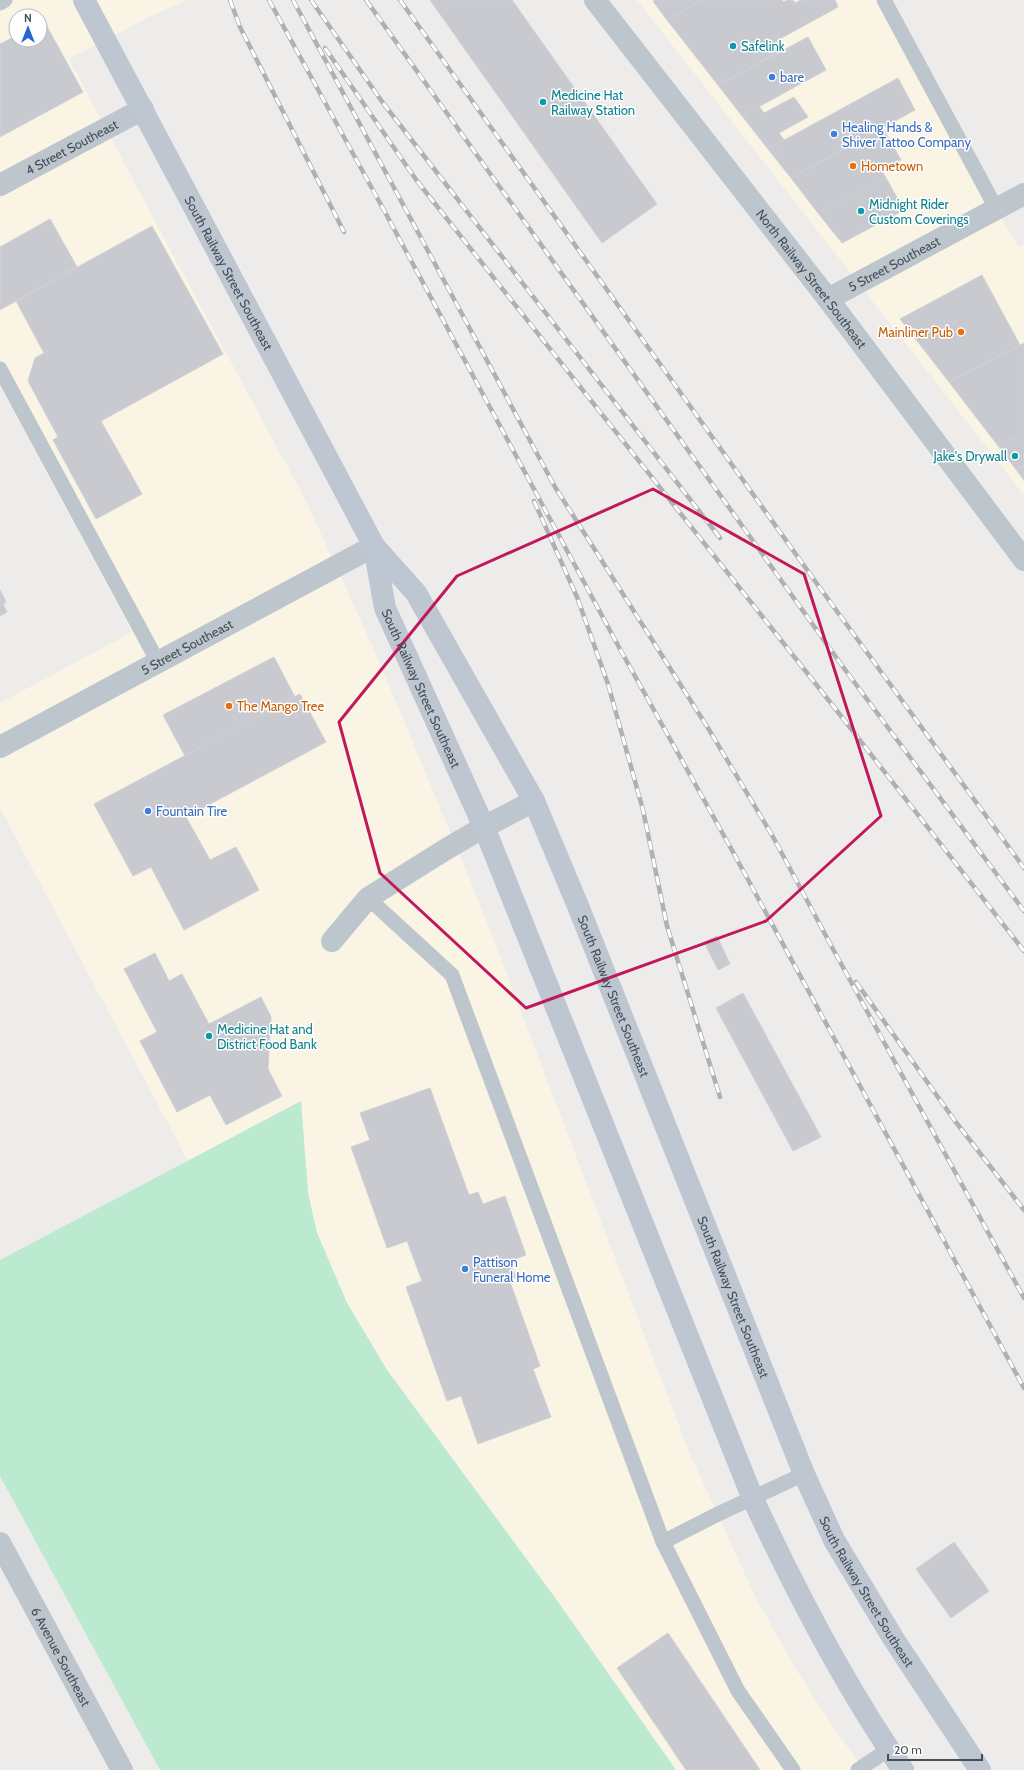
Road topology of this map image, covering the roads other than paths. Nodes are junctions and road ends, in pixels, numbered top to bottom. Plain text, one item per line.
1 (5, 0) edge
2 (84, 0) edge
3 (595, 0) edge
4 (884, 0) edge
5 (0, 3) edge
6 (143, 109) junction
7 (0, 185) edge
8 (1024, 194) edge
9 (996, 208) junction
10 (828, 299) junction
11 (0, 369) edge
12 (374, 546) junction
13 (1024, 560) edge
14 (158, 662) junction
15 (0, 747) edge
16 (534, 801) junction
17 (484, 827) junction
18 (368, 898) junction
19 (332, 941) dead end
20 (804, 1474) junction
21 (753, 1499) junction
22 (663, 1542) junction
23 (0, 1543) edge
24 (889, 1749) junction
25 (122, 1770) edge
26 (793, 1770) edge
27 (858, 1770) edge
28 (904, 1770) edge
29 (980, 1770) edge

1 - 5 lane
2 - 6 main road, South Railway Street Southeast
3 - 10 street, North Railway Street Southeast
4 - 9 lane
6 - 7 street, 4 Street Southeast
6 - 12 main road, South Railway Street Southeast
8 - 9 street, 5 Street Southeast
9 - 10 street, 5 Street Southeast
10 - 13 street, North Railway Street Southeast
11 - 14 lane
12 - 14 street, 5 Street Southeast
12 - 16 main road, South Railway Street Southeast
12 - 17 main road, South Railway Street Southeast
14 - 15 street, 5 Street Southeast
16 - 17 street
16 - 20 main road, South Railway Street Southeast
17 - 18 street
17 - 21 main road, South Railway Street Southeast
18 - 19 street
18 - 22 lane
20 - 21 lane
20 - 29 main road, South Railway Street Southeast
21 - 22 lane
21 - 24 main road, South Railway Street Southeast
22 - 26 lane
23 - 25 street, 6 Avenue Southeast
24 - 27 lane
24 - 28 main road, South Railway Street Southeast

